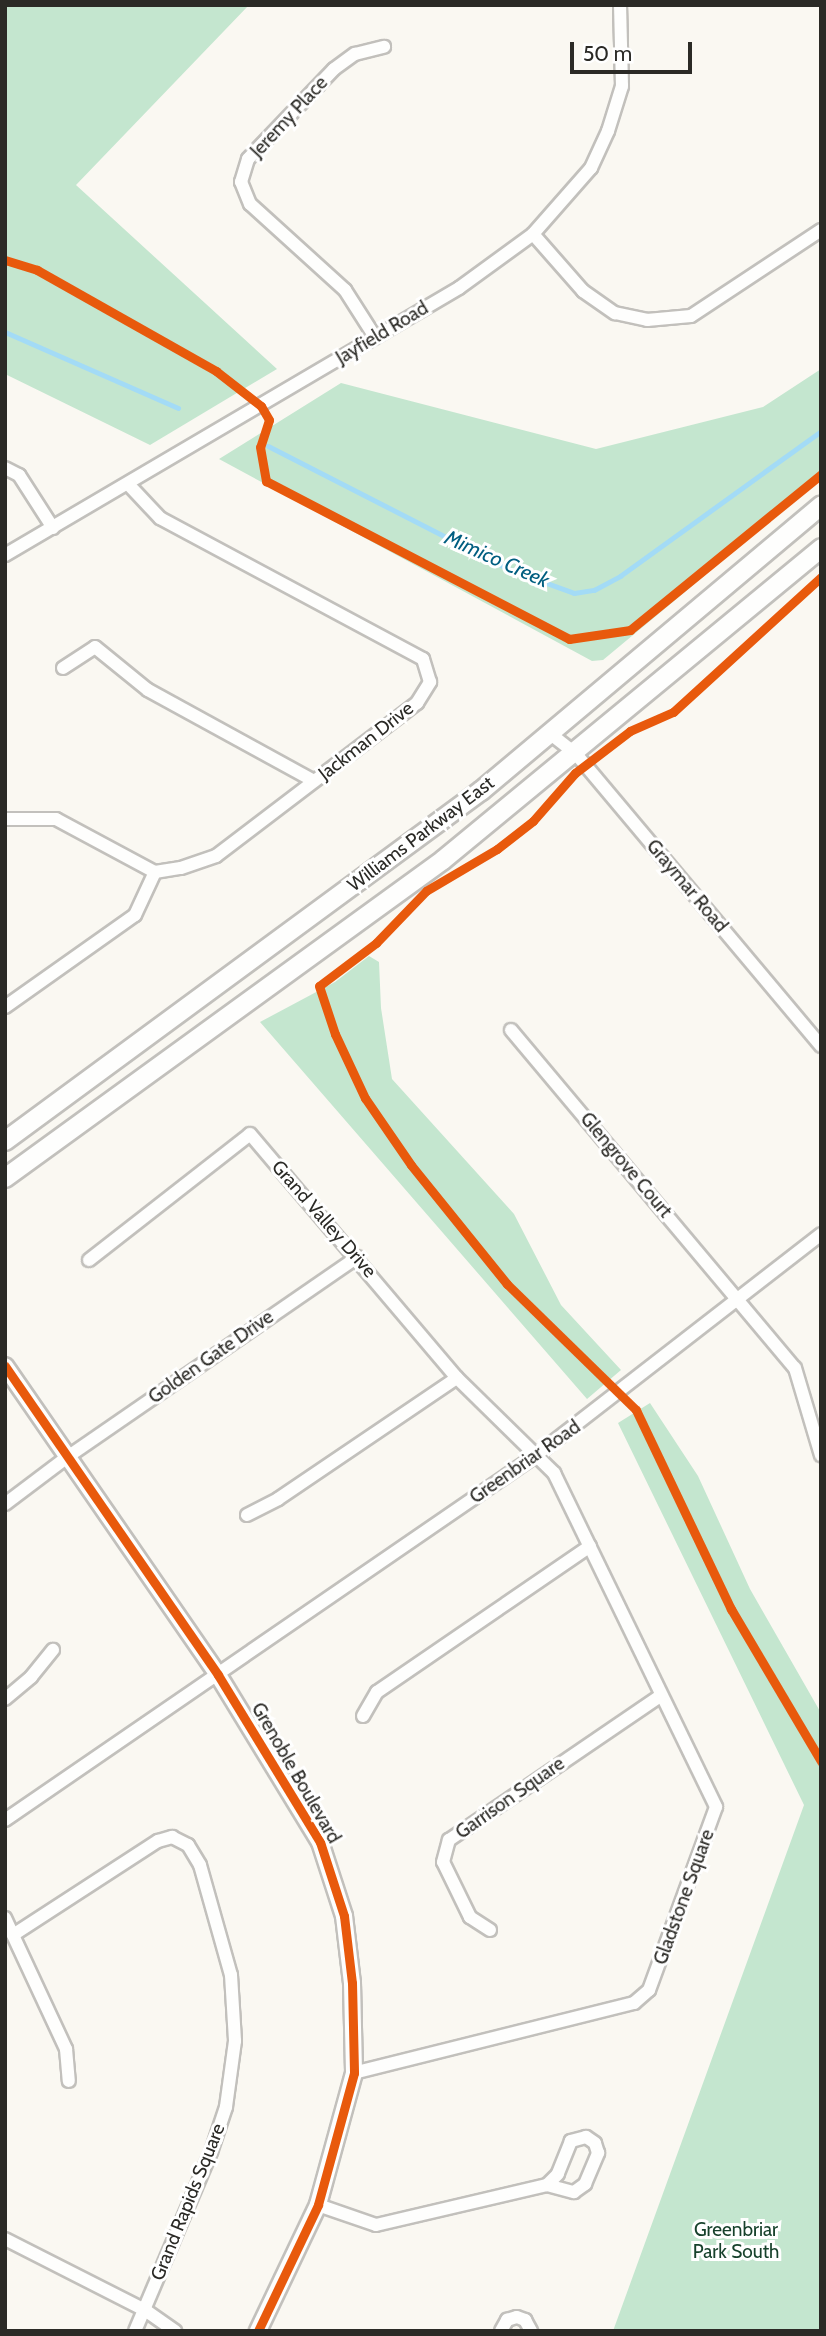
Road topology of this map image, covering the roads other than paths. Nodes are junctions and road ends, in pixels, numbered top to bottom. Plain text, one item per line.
1 (620, 5) edge
2 (384, 47) dead end
3 (821, 230) edge
4 (533, 234) junction
5 (375, 337) junction
6 (5, 468) edge
7 (129, 485) junction
8 (821, 506) edge
9 (53, 528) junction
10 (821, 548) edge
11 (5, 555) edge
12 (63, 668) dead end
13 (548, 732) junction
14 (576, 754) junction
15 (314, 781) junction
16 (5, 819) edge
17 (155, 872) junction
18 (5, 1007) edge
19 (511, 1030) dead end
20 (821, 1046) edge
21 (5, 1141) edge
22 (5, 1178) edge
23 (821, 1234) edge
24 (357, 1257) junction
25 (89, 1260) dead end
26 (740, 1299) junction
27 (5, 1366) edge
28 (457, 1378) junction
29 (821, 1455) edge
30 (535, 1456) junction
31 (66, 1458) junction
32 (5, 1504) edge
33 (247, 1515) dead end
34 (590, 1546) junction
35 (53, 1650) dead end
36 (218, 1675) junction
37 (660, 1696) junction
38 (5, 1699) edge
39 (363, 1716) dead end
40 (5, 1820) edge
41 (5, 1919) edge
42 (490, 1930) dead end
43 (13, 1935) junction
44 (354, 2073) junction
45 (69, 2081) dead end
46 (547, 2185) junction
47 (318, 2205) junction
48 (5, 2239) edge
49 (145, 2309) junction
50 (135, 2331) edge
51 (175, 2331) edge
52 (258, 2331) edge
53 (501, 2331) edge
54 (531, 2331) edge

1 - 4 street, Jayfield Road
2 - 5 street, Jeremy Place
3 - 4 street
4 - 5 street, Jayfield Road
5 - 7 street, Jayfield Road
6 - 9 street
7 - 9 street, Jayfield Road
7 - 15 street, Jackman Drive
8 - 13 main road, Williams Parkway East
9 - 11 street, Jayfield Road
10 - 14 main road, Williams Parkway East
12 - 15 street
13 - 14 street, Graymar Road
13 - 21 main road, Williams Parkway East
14 - 20 street, Graymar Road
14 - 22 main road, Williams Parkway East
15 - 17 street, Jackman Drive
16 - 17 street
17 - 18 street
19 - 26 street, Glengrove Court
23 - 26 street, Greenbriar Road
24 - 25 street, Grand Valley Drive
24 - 28 street, Grand Valley Drive
24 - 31 street, Golden Gate Drive
26 - 29 street, Glengrove Court
26 - 30 street, Greenbriar Road
27 - 31 street, Grenoble Boulevard
28 - 30 street, Grand Valley Drive
28 - 33 street
30 - 34 street, Gladstone Square
30 - 36 street, Greenbriar Road
31 - 32 street, Golden Gate Drive
31 - 36 street, Grenoble Boulevard
34 - 37 street, Gladstone Square
34 - 39 street
35 - 38 street
36 - 40 street, Greenbriar Road
36 - 44 street, Grenoble Boulevard
37 - 42 street, Garrison Square
37 - 44 street, Gladstone Square
41 - 43 street
43 - 45 street
43 - 49 street, Grand Rapids Square
44 - 47 street, Grenoble Boulevard
46 - 46 street
46 - 47 street
47 - 52 street, Grenoble Boulevard
48 - 49 street
49 - 50 street, Grand Rapids Square
49 - 51 street
53 - 54 street

